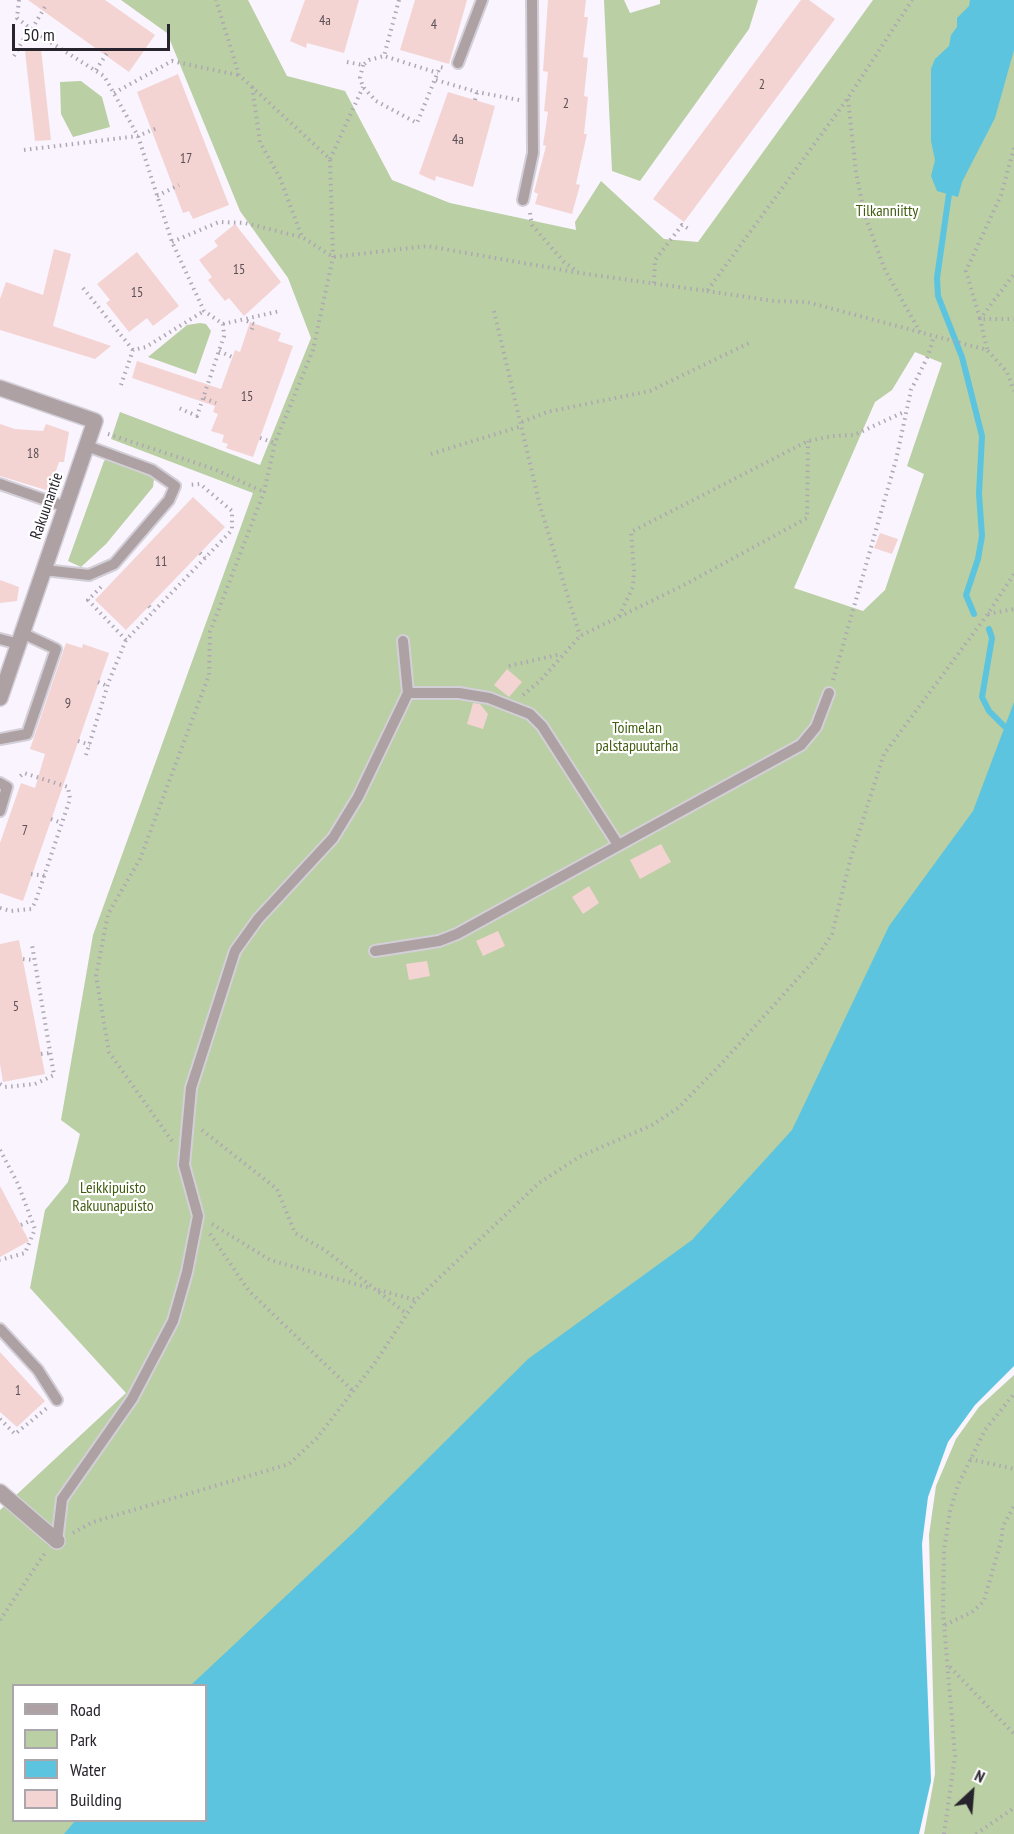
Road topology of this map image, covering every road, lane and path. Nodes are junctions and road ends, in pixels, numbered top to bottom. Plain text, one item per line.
1 (19, 0) edge
2 (216, 0) edge
3 (399, 0) edge
4 (482, 0) edge
5 (532, 0) edge
6 (912, 0) edge
7 (46, 5) dead end
8 (31, 28) junction
9 (109, 50) dead end
10 (14, 56) dead end
11 (384, 56) junction
12 (347, 62) dead end
13 (458, 63) joint
14 (363, 65) junction
15 (96, 70) junction
16 (438, 73) junction
17 (239, 75) junction
18 (436, 80) junction
19 (252, 87) junction
20 (363, 87) junction
21 (477, 92) junction
22 (114, 93) junction
23 (498, 97) dead end
24 (848, 98) junction
25 (475, 100) dead end
26 (158, 128) dead end
27 (138, 136) junction
28 (1014, 148) edge
29 (24, 150) dead end
30 (330, 159) junction
31 (179, 185) dead end
32 (157, 196) junction
33 (523, 200) joint
34 (689, 229) dead end
35 (302, 237) junction
36 (172, 242) junction
37 (333, 257) junction
38 (580, 273) junction
39 (1014, 274) edge
40 (654, 283) junction
41 (83, 288) dead end
42 (707, 291) junction
43 (494, 310) dead end
44 (204, 311) junction
45 (280, 311) dead end
46 (980, 319) junction
47 (1014, 319) edge
48 (245, 321) junction
49 (223, 324) junction
50 (251, 331) dead end
51 (921, 332) junction
52 (934, 336) junction
53 (751, 342) dead end
54 (133, 350) junction
55 (987, 350) junction
56 (219, 351) junction
57 (232, 357) dead end
58 (1007, 372) junction
59 (1014, 378) edge
60 (121, 385) dead end
61 (0, 388) edge
62 (1014, 391) edge
63 (204, 398) junction
64 (216, 403) dead end
65 (179, 408) dead end
66 (904, 412) junction
67 (522, 424) junction
68 (103, 436) dead end
69 (260, 438) dead end
70 (808, 441) junction
71 (275, 443) junction
72 (87, 446) junction
73 (431, 454) dead end
74 (0, 484) edge
75 (176, 486) junction
76 (264, 492) junction
77 (66, 507) junction
78 (200, 553) dead end
79 (205, 558) junction
80 (44, 570) junction
81 (1014, 574) edge
82 (90, 575) junction
83 (149, 606) dead end
84 (1014, 609) edge
85 (153, 611) junction
86 (987, 615) junction
87 (619, 617) junction
88 (580, 636) junction
89 (21, 638) junction
90 (0, 639) edge
91 (126, 639) junction
92 (403, 641) dead end
93 (562, 654) junction
94 (509, 666) dead end
95 (98, 682) dead end
96 (107, 686) junction
97 (408, 693) junction
98 (829, 693) joint
99 (0, 698) edge
100 (511, 704) junction
101 (0, 739) edge
102 (78, 741) dead end
103 (90, 745) junction
104 (86, 755) dead end
105 (4, 785) edge
106 (0, 811) edge
107 (51, 819) dead end
108 (62, 823) junction
109 (617, 843) junction
110 (32, 874) dead end
111 (46, 876) junction
112 (0, 908) edge
113 (32, 945) dead end
114 (375, 951) dead end
115 (23, 959) dead end
116 (34, 960) junction
117 (50, 1053) junction
118 (41, 1054) dead end
119 (0, 1084) edge
120 (188, 1118) junction
121 (0, 1150) edge
122 (184, 1166) junction
123 (198, 1216) junction
124 (32, 1220) junction
125 (21, 1225) dead end
126 (0, 1260) edge
127 (375, 1289) junction
128 (416, 1300) junction
129 (406, 1314) junction
130 (0, 1329) edge
131 (353, 1391) junction
132 (1014, 1394) edge
133 (57, 1400) joint
134 (0, 1419) edge
135 (970, 1459) junction
136 (1014, 1468) edge
137 (0, 1492) edge
138 (1014, 1506) edge
139 (57, 1541) junction
140 (0, 1620) edge
141 (945, 1625) junction
142 (950, 1667) junction
143 (1014, 1734) edge
144 (1014, 1808) edge
145 (944, 1834) edge
146 (976, 1834) edge

1 - 8 path
2 - 17 path
3 - 11 path
4 - 13 lane
5 - 33 lane
6 - 24 path
7 - 8 path
8 - 10 path
8 - 15 path
9 - 15 path
11 - 14 path
11 - 16 path
12 - 14 path
13 - 16 path
14 - 20 path
15 - 22 path
16 - 18 path
17 - 19 path
17 - 22 path
18 - 20 path
18 - 21 path
19 - 30 path
19 - 35 path
20 - 30 path
21 - 23 path
21 - 25 path
22 - 27 path
24 - 42 path
24 - 51 path
26 - 27 path
27 - 29 path
27 - 32 path
28 - 46 path
30 - 37 path
31 - 32 path
32 - 36 path
33 - 38 path
34 - 40 path
35 - 36 path
35 - 37 path
36 - 44 path
37 - 38 path
37 - 71 path
38 - 40 path
39 - 46 path
40 - 42 path
41 - 54 path
42 - 51 path
43 - 67 path
44 - 49 path
44 - 54 path
45 - 48 path
46 - 47 path
46 - 55 path
48 - 49 path
48 - 50 path
49 - 56 path
51 - 52 path
52 - 55 path
52 - 66 path
53 - 67 path
54 - 60 path
55 - 58 path
56 - 57 path
56 - 63 path
58 - 59 path
58 - 62 path
61 - 72 street, Rakuunantie
63 - 64 path
63 - 65 path
66 - 70 path
66 - 98 path
67 - 73 path
67 - 88 path
68 - 76 path
69 - 71 path
70 - 87 path
70 - 87 path
71 - 76 path
72 - 75 lane
72 - 77 street, Rakuunantie
74 - 77 lane
75 - 79 path
75 - 82 lane
76 - 122 path
77 - 80 street, Rakuunantie
78 - 79 path
79 - 85 path
80 - 82 lane
80 - 89 street, Rakuunantie
81 - 86 path
82 - 91 path
83 - 85 path
84 - 86 path
85 - 91 path
86 - 128 path
87 - 88 path
88 - 93 path
89 - 90 lane
89 - 99 street, Rakuunantie
89 - 101 lane
91 - 96 path
92 - 97 lane
93 - 94 path
93 - 100 path
95 - 96 path
96 - 103 path
97 - 100 lane
97 - 120 lane
98 - 109 lane
100 - 109 lane
102 - 103 path
103 - 104 path
105 - 106 lane
105 - 108 path
107 - 108 path
108 - 111 path
109 - 114 lane
110 - 111 path
111 - 112 path
113 - 116 path
115 - 116 path
116 - 117 path
117 - 118 path
117 - 119 path
120 - 122 lane
120 - 127 path
121 - 124 path
122 - 123 lane
123 - 127 path
123 - 131 path
123 - 139 lane
124 - 125 path
124 - 126 path
127 - 128 path
127 - 129 path
128 - 129 path
129 - 131 path
130 - 133 lane
131 - 139 path
132 - 135 path
133 - 134 path
135 - 136 path
135 - 141 path
137 - 139 street
138 - 141 path
139 - 140 path
141 - 142 path
142 - 143 path
142 - 145 path
144 - 146 path

